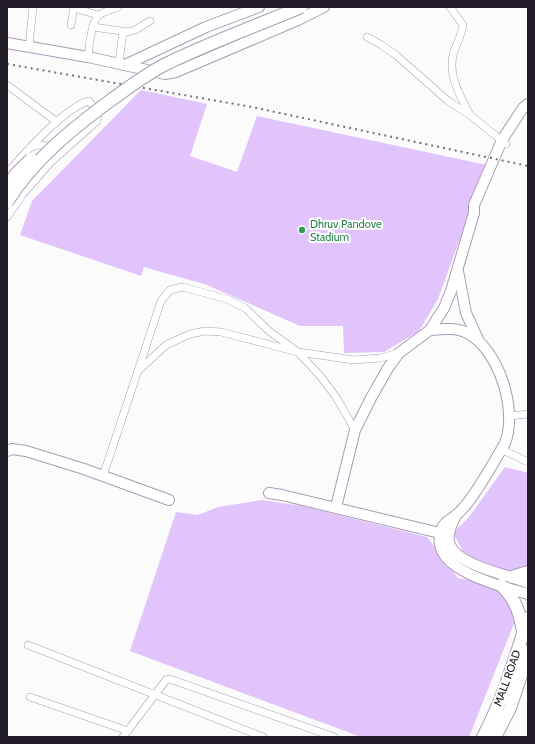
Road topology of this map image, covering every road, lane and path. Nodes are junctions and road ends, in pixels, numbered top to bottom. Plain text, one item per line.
1 (33, 7) edge
2 (74, 7) edge
3 (118, 7) edge
4 (282, 7) edge
5 (324, 7) edge
6 (450, 7) edge
7 (252, 8) edge
8 (303, 12) edge
9 (98, 15) junction
10 (150, 21) dead end
11 (70, 25) dead end
12 (93, 27) junction
13 (124, 32) junction
14 (367, 37) dead end
15 (7, 43) edge
16 (28, 46) junction
17 (88, 57) junction
18 (122, 64) junction
19 (7, 85) edge
20 (528, 104) edge
21 (528, 110) edge
22 (470, 115) junction
23 (57, 122) junction
24 (504, 142) junction
25 (32, 147) junction
26 (50, 164) junction
27 (7, 173) edge
28 (7, 187) edge
29 (7, 202) edge
30 (7, 217) edge
31 (457, 267) junction
32 (430, 330) junction
33 (478, 340) junction
34 (298, 352) junction
35 (399, 353) junction
36 (137, 371) junction
37 (528, 414) edge
38 (510, 416) junction
39 (355, 430) junction
40 (501, 449) junction
41 (7, 450) edge
42 (528, 462) edge
43 (103, 476) junction
44 (268, 493) dead end
45 (169, 500) dead end
46 (336, 507) junction
47 (444, 534) junction
48 (528, 572) edge
49 (512, 578) junction
50 (528, 584) edge
51 (501, 585) junction
52 (528, 594) edge
53 (528, 618) edge
54 (523, 632) junction
55 (28, 645) dead end
56 (528, 651) edge
57 (156, 694) junction
58 (30, 697) dead end
59 (128, 731) junction
60 (123, 737) edge
61 (263, 737) edge
62 (334, 737) edge
63 (482, 737) edge
64 (495, 737) edge

1 - 16 street
2 - 9 street
2 - 11 street
3 - 9 street
4 - 28 main road, bridge
5 - 8 street
6 - 22 street
7 - 18 street
8 - 18 street
8 - 29 main road, bridge
9 - 12 street
10 - 13 street
12 - 13 street
12 - 17 street
13 - 18 street
14 - 22 street
15 - 16 street
16 - 17 street
17 - 18 street
19 - 23 street
20 - 24 street
21 - 24 street
22 - 24 street
23 - 25 street
23 - 26 street
24 - 31 street
25 - 26 street
25 - 27 street
26 - 30 street
31 - 32 street
31 - 33 street
32 - 33 street
32 - 35 street
33 - 38 street
34 - 35 street
34 - 36 street
34 - 36 street
34 - 39 street
35 - 39 street
36 - 43 street
37 - 38 street
38 - 40 street
39 - 46 street
40 - 42 street
40 - 47 street
41 - 43 street
43 - 45 street
44 - 46 street
46 - 47 street
47 - 49 street
47 - 51 street
48 - 49 main road
49 - 50 street
51 - 52 street
51 - 54 main road
53 - 54 main road, MALL ROAD
54 - 63 main road, MALL ROAD
55 - 57 street
56 - 64 main road, MALL ROAD
57 - 59 street
57 - 61 street
57 - 62 street
58 - 59 street
59 - 60 street

